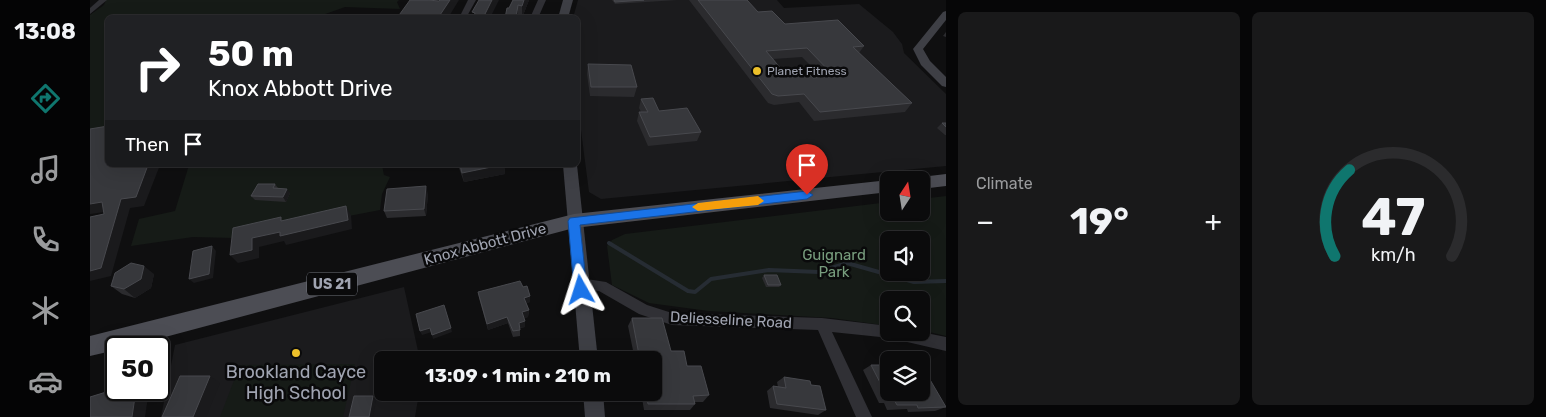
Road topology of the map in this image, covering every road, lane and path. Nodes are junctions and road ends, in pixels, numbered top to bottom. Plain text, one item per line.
1 (103, 0) edge
2 (472, 0) edge
3 (542, 0) edge
4 (568, 0) edge
5 (90, 12) edge
6 (946, 14) edge
7 (464, 15) edge
8 (535, 15) edge
9 (564, 15) edge
10 (946, 83) edge
11 (570, 167) edge
12 (946, 180) edge
13 (930, 181) edge
14 (880, 187) edge
15 (574, 221) junction
16 (580, 284) junction
17 (822, 324) junction
18 (880, 331) edge
19 (930, 341) edge
20 (946, 344) edge
21 (90, 346) edge
22 (588, 351) edge
23 (594, 401) edge
24 (595, 417) edge
25 (864, 417) edge

1 - 5 street
2 - 7 street
3 - 8 street
4 - 9 main road
6 - 10 main road
11 - 15 main road
12 - 13 main road
14 - 15 main road, Knox Abbott Drive / US 21
15 - 16 main road
15 - 21 main road, Knox Abbott Drive / US 21
16 - 17 street, Deliesseline Road
16 - 22 main road
17 - 18 street, Deliesseline Road
17 - 25 street
19 - 20 street, Deliesseline Road
23 - 24 main road

